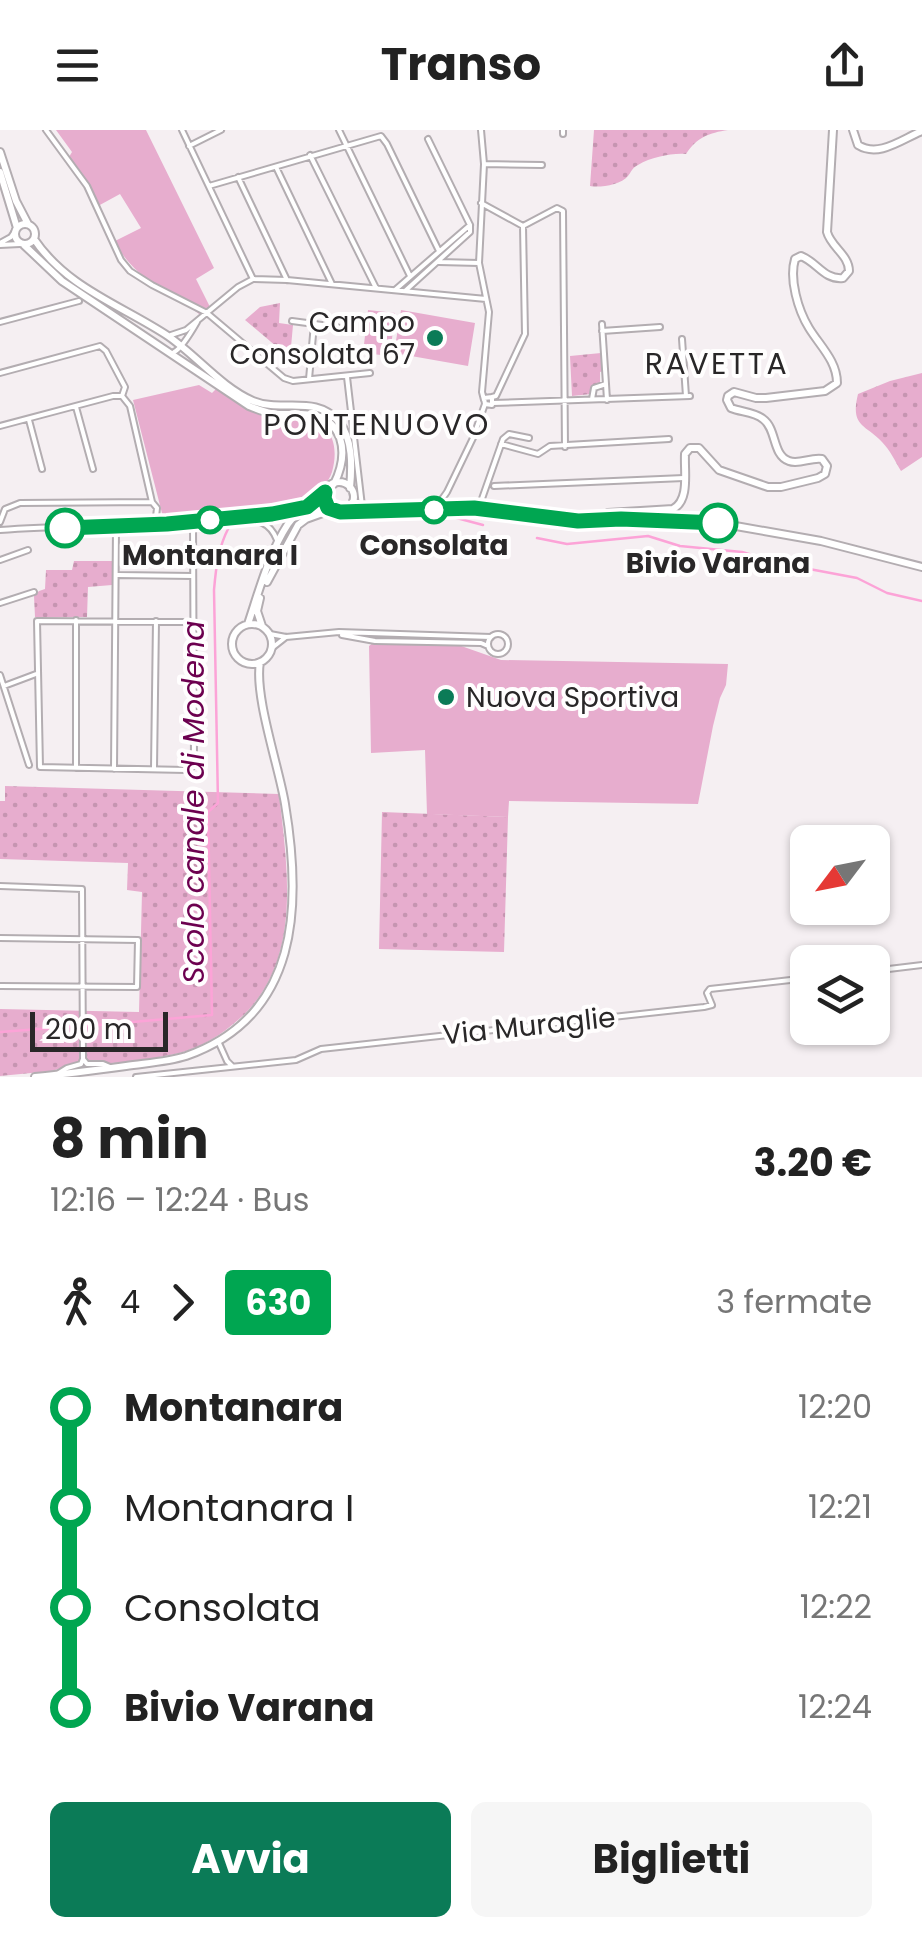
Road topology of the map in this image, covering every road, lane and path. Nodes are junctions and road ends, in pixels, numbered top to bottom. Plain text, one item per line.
1 (46, 130) edge
2 (182, 130) edge
3 (221, 130) edge
4 (339, 130) edge
5 (481, 130) edge
6 (833, 130) edge
7 (854, 130) edge
8 (922, 131) edge
9 (428, 139) dead end
10 (346, 145) junction
11 (190, 146) junction
12 (0, 152) edge
13 (310, 155) junction
14 (484, 164) junction
15 (542, 165) dead end
16 (276, 166) junction
17 (0, 172) edge
18 (238, 177) junction
19 (209, 186) junction
20 (480, 203) junction
21 (28, 224) junction
22 (470, 224) junction
23 (523, 226) junction
24 (16, 229) junction
25 (34, 239) junction
26 (0, 244) edge
27 (22, 244) junction
28 (438, 251) junction
29 (436, 262) junction
30 (479, 262) junction
31 (410, 276) junction
32 (253, 280) junction
33 (288, 280) junction
34 (332, 284) junction
35 (376, 288) junction
36 (395, 290) junction
37 (405, 291) junction
38 (486, 299) junction
39 (79, 301) dead end
40 (207, 313) junction
41 (292, 321) dead end
42 (0, 322) edge
43 (197, 322) junction
44 (314, 324) junction
45 (337, 327) dead end
46 (660, 327) dead end
47 (167, 336) junction
48 (682, 340) dead end
49 (182, 346) junction
50 (168, 352) junction
51 (370, 372) dead end
52 (0, 373) edge
53 (347, 376) junction
54 (309, 378) junction
55 (606, 384) junction
56 (122, 396) junction
57 (492, 400) junction
58 (608, 400) junction
59 (592, 401) junction
60 (484, 402) junction
61 (565, 402) junction
62 (76, 406) junction
63 (28, 419) junction
64 (0, 426) edge
65 (529, 438) dead end
66 (669, 440) dead end
67 (501, 444) junction
68 (566, 446) junction
69 (42, 468) dead end
70 (92, 469) dead end
71 (684, 478) junction
72 (334, 484) junction
73 (494, 486) dead end
74 (350, 488) junction
75 (325, 492) junction
76 (353, 500) junction
77 (152, 502) junction
78 (362, 506) junction
79 (307, 507) junction
80 (442, 507) junction
81 (331, 510) junction
82 (478, 510) junction
83 (344, 511) junction
84 (382, 512) junction
85 (232, 519) junction
86 (600, 520) junction
87 (0, 522) edge
88 (193, 522) junction
89 (141, 526) junction
90 (116, 527) junction
91 (9, 529) junction
92 (0, 530) edge
93 (278, 544) junction
94 (28, 550) dead end
95 (0, 560) edge
96 (921, 566) edge
97 (116, 575) junction
98 (193, 576) junction
99 (34, 592) dead end
100 (0, 603) edge
101 (76, 620) junction
102 (116, 620) junction
103 (156, 620) junction
104 (194, 622) junction
105 (248, 624) junction
106 (262, 626) junction
107 (338, 633) junction
108 (270, 634) junction
109 (491, 637) junction
110 (286, 638) junction
111 (488, 646) junction
112 (272, 648) junction
113 (260, 662) junction
114 (245, 663) junction
115 (36, 674) junction
116 (0, 676) edge
117 (260, 685) junction
118 (4, 686) junction
119 (29, 765) dead end
120 (76, 768) junction
121 (114, 768) junction
122 (154, 768) junction
123 (0, 886) edge
124 (0, 938) edge
125 (84, 939) junction
126 (922, 966) edge
127 (890, 969) edge
128 (790, 980) edge
129 (0, 986) edge
130 (84, 986) junction
131 (218, 1040) junction
132 (83, 1058) junction
133 (232, 1066) junction
134 (112, 1068) junction
135 (58, 1074) edge
136 (35, 1077) edge
137 (136, 1077) edge

1 - 40 street
2 - 11 street
3 - 11 street
4 - 10 street
5 - 14 street
6 - 71 main road
7 - 8 main road
9 - 22 street
10 - 13 street
10 - 28 street
10 - 31 street
11 - 19 street
12 - 21 main road
13 - 16 street
13 - 35 street
14 - 15 street
14 - 20 street
16 - 18 street
16 - 34 street
17 - 24 main road
18 - 19 street
18 - 33 street
19 - 32 street
20 - 23 street
20 - 30 street
21 - 24 main road
21 - 25 main road
22 - 28 street
22 - 29 street
23 - 57 street
23 - 61 street
24 - 26 street
24 - 27 main road
25 - 27 main road
25 - 47 main road
26 - 27 street
27 - 50 main road
28 - 31 street
29 - 30 street
29 - 37 street
30 - 38 street
31 - 36 street
32 - 33 street
32 - 40 street
33 - 34 street
34 - 35 street
35 - 36 street
36 - 37 street
37 - 38 street
38 - 60 street
39 - 42 street
40 - 43 street
40 - 54 street
41 - 44 street
43 - 47 street
43 - 49 street
44 - 45 street
44 - 54 street
46 - 55 street
47 - 49 main road
48 - 58 street
49 - 50 street
49 - 74 main road
50 - 72 main road
51 - 53 street
52 - 56 street
53 - 54 street
53 - 78 street
55 - 58 street
55 - 59 street
56 - 62 street
56 - 77 street
57 - 60 street
57 - 61 street
58 - 59 street
59 - 61 street
60 - 80 street
61 - 68 street
62 - 63 street
62 - 70 street
63 - 64 street
63 - 69 street
65 - 67 street
66 - 68 street
67 - 68 street
67 - 82 street
71 - 73 street
71 - 86 main road
72 - 74 main road
72 - 75 main road
74 - 76 main road
75 - 79 main road
75 - 81 main road
76 - 78 main road
76 - 83 main road
77 - 87 street
77 - 89 street
78 - 84 main road
79 - 85 street
79 - 93 main road
80 - 82 main road
80 - 84 main road
81 - 83 main road
81 - 106 main road
82 - 86 main road
83 - 84 main road
85 - 88 street
85 - 93 street
86 - 96 main road
87 - 91 street
88 - 89 street
88 - 98 street
89 - 90 street
90 - 91 street
90 - 97 street
91 - 92 street
93 - 105 main road
94 - 95 street
97 - 98 street
97 - 102 street
98 - 104 street
99 - 100 street
101 - 102 street
101 - 115 street
101 - 120 street
102 - 103 street
102 - 121 street
103 - 104 street
103 - 122 street
104 - 122 street
105 - 106 main road
105 - 114 main road
106 - 108 main road
107 - 109 street
107 - 110 street
107 - 111 street
108 - 110 street
108 - 112 main road
109 - 111 street
109 - 111 street
110 - 112 street
112 - 113 main road
113 - 114 main road
113 - 117 main road
114 - 117 main road
115 - 118 street
115 - 120 street
116 - 118 street
117 - 131 main road
118 - 119 street
120 - 121 street
121 - 122 street
123 - 125 street
124 - 125 street
125 - 130 street
125 - 130 street
126 - 127 street
128 - 133 street, Via Muraglie
129 - 130 street
130 - 132 street
131 - 133 street
131 - 134 main road
132 - 134 street
132 - 135 street
133 - 137 street, Via Muraglie
134 - 135 main road
135 - 136 main road

